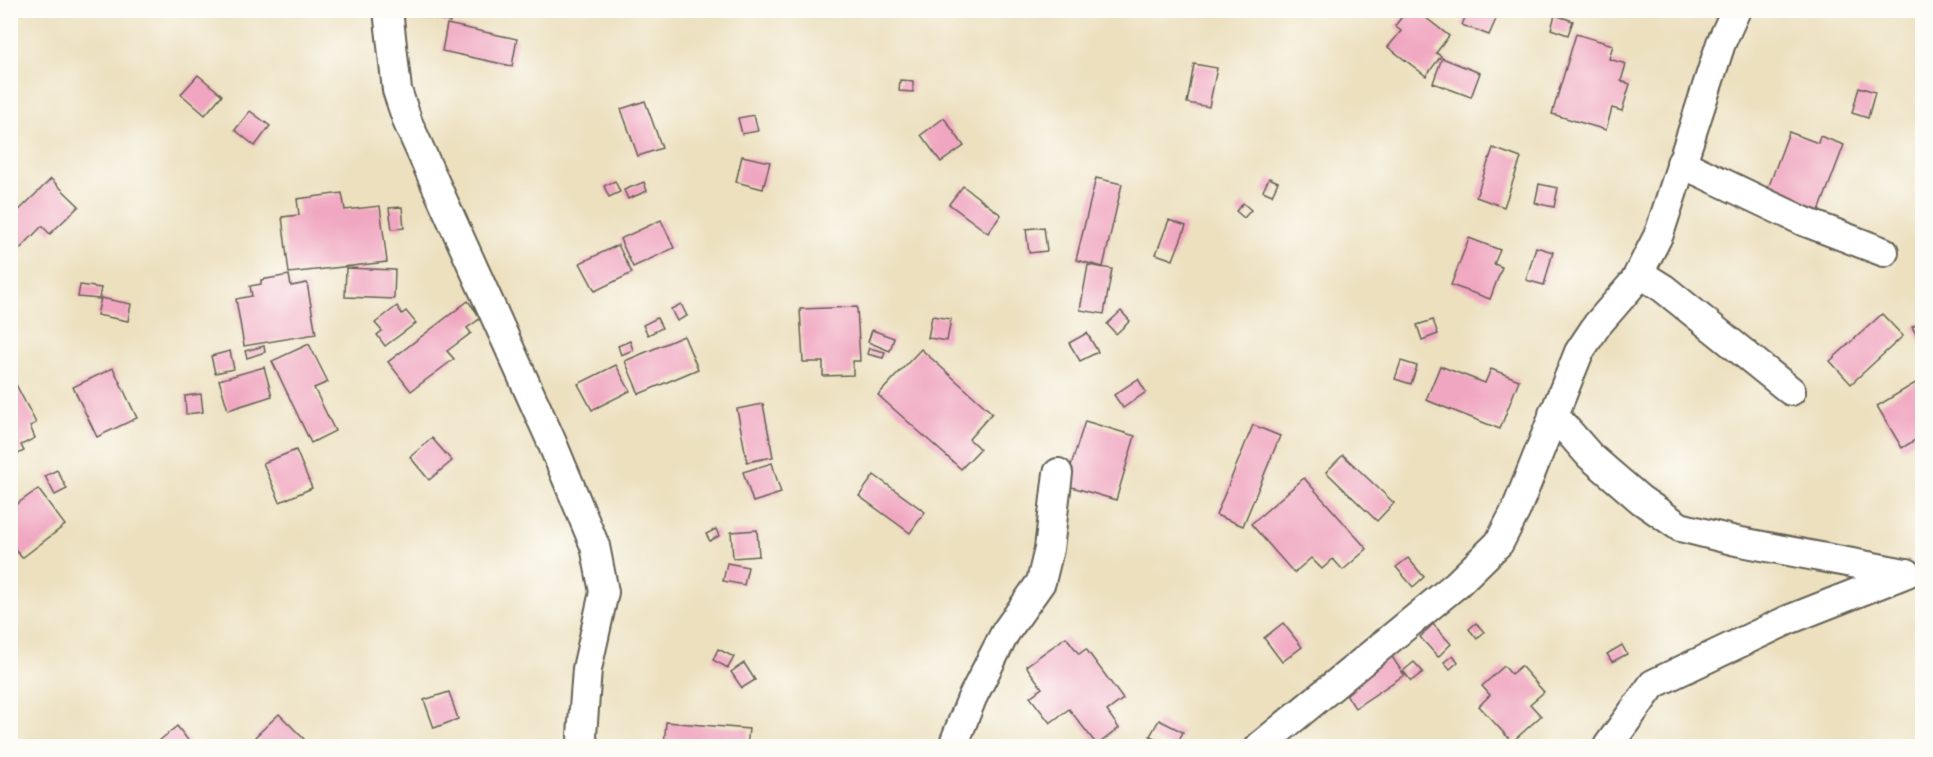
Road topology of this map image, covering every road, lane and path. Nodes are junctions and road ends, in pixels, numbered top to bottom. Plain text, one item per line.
1 (388, 10) edge
2 (1736, 10) edge
3 (1681, 163) junction
4 (1884, 252) dead end
5 (1639, 273) junction
6 (1791, 391) dead end
7 (1553, 414) junction
8 (1058, 473) dead end
9 (1914, 574) edge
10 (583, 747) edge
11 (952, 747) edge
12 (1260, 747) edge
13 (1608, 747) edge

1 - 10 street
2 - 3 street
3 - 4 street
3 - 5 street
5 - 6 street
5 - 7 street
7 - 9 street
7 - 12 street
8 - 11 street
9 - 13 street

